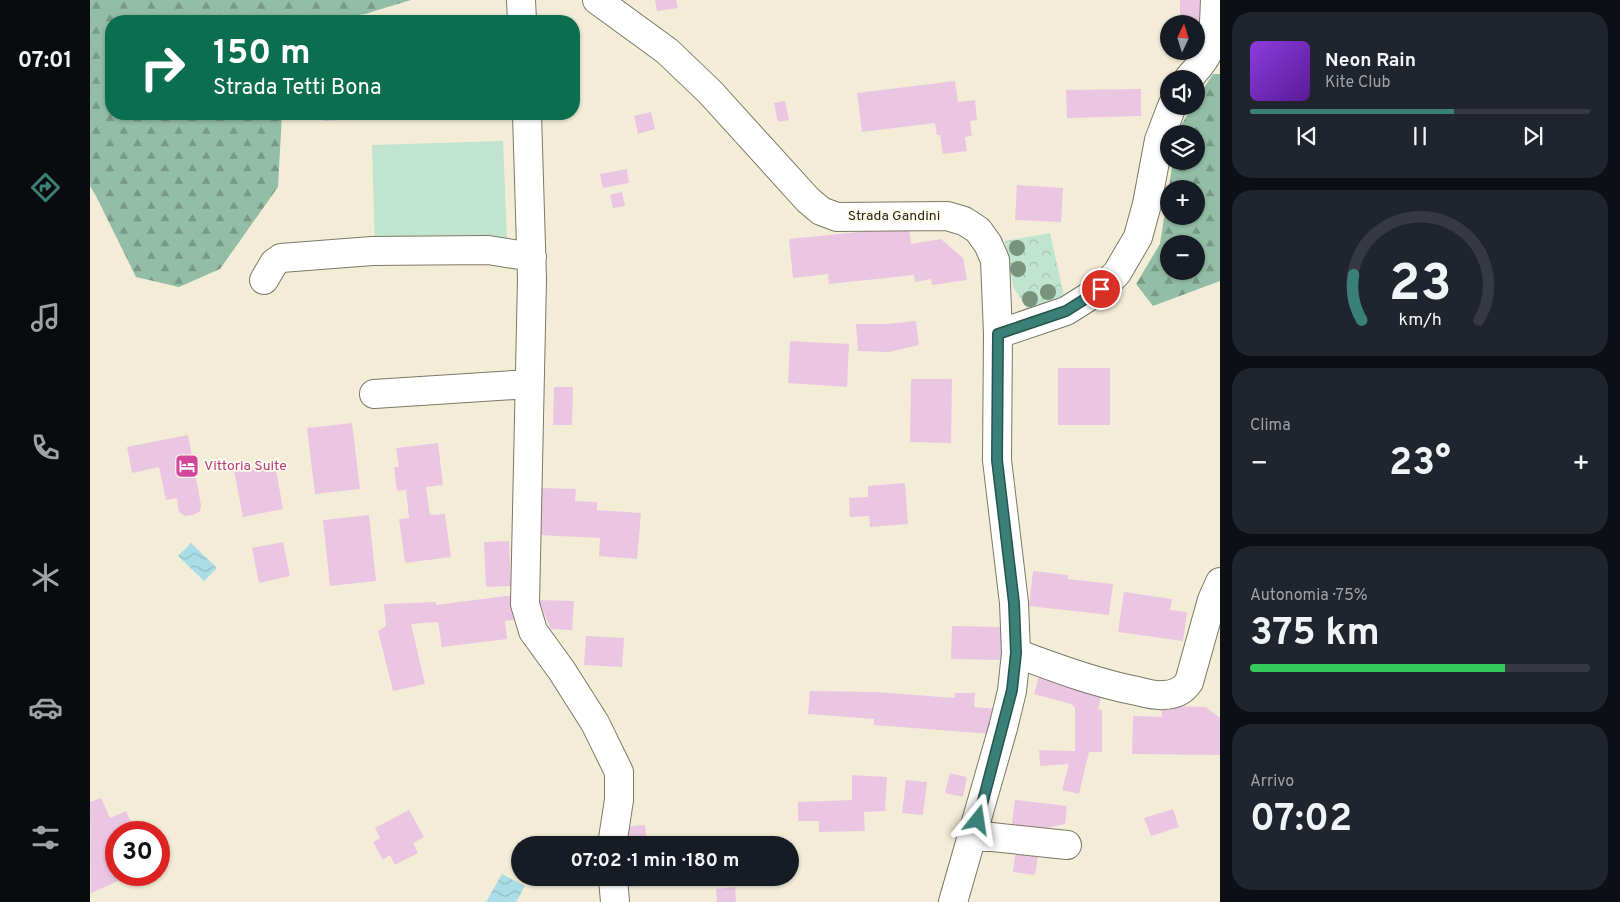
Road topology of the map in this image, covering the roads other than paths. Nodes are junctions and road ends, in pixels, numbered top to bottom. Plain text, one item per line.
1 (521, 0) edge
2 (597, 0) edge
3 (1215, 0) edge
4 (522, 15) edge
5 (1195, 70) edge
6 (1169, 115) edge
7 (526, 120) edge
8 (532, 257) junction
9 (264, 280) dead end
10 (998, 334) junction
11 (530, 384) junction
12 (374, 394) dead end
13 (1220, 582) edge
14 (1016, 653) junction
15 (973, 835) junction
16 (614, 836) edge
17 (1067, 845) dead end
18 (614, 886) edge
19 (615, 902) edge
20 (953, 902) edge

1 - 4 street
2 - 10 street, Strada Gandini
3 - 5 street
6 - 10 street
7 - 8 street
8 - 9 street
8 - 11 street
10 - 14 street, Strada Gandini
11 - 12 street
11 - 16 street
13 - 14 street
14 - 15 street, Strada Gandini
15 - 17 street
15 - 20 street, Strada Gandini
18 - 19 street

